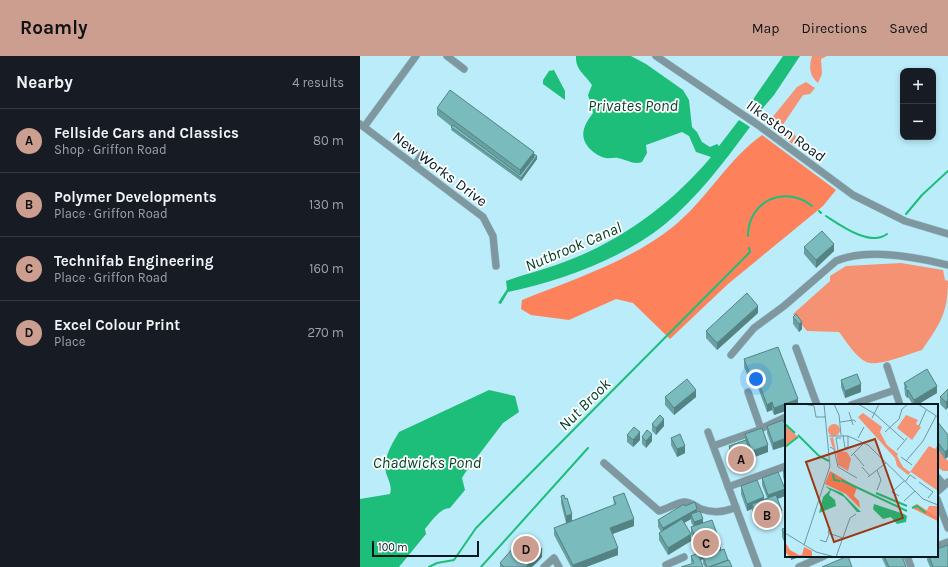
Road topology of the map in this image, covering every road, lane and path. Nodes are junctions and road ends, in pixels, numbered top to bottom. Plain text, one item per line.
1 (416, 56) edge
2 (447, 56) edge
3 (656, 56) edge
4 (464, 69) dead end
5 (362, 125) edge
6 (423, 154) dead end
7 (415, 165) junction
8 (948, 234) edge
9 (948, 265) edge
10 (496, 266) dead end
11 (796, 348) dead end
12 (731, 355) dead end
13 (887, 366) dead end
14 (895, 390) junction
15 (748, 392) dead end
16 (817, 404) edge
17 (854, 404) edge
18 (900, 404) edge
19 (785, 417) edge
20 (761, 429) junction
21 (708, 432) dead end
22 (713, 446) junction
23 (604, 463) dead end
24 (785, 466) edge
25 (946, 483) edge
26 (728, 487) junction
27 (938, 491) edge
28 (938, 502) edge
29 (736, 507) junction
30 (948, 528) edge
31 (948, 542) edge
32 (938, 546) edge
33 (684, 557) dead end
34 (822, 557) edge
35 (907, 557) edge
36 (544, 567) edge
37 (559, 567) edge
38 (667, 567) edge
39 (758, 567) edge
40 (799, 567) edge
41 (911, 567) edge

1 - 5 street
2 - 4 street
3 - 8 street, Ilkeston Road
5 - 7 street, New Works Drive
6 - 7 street
7 - 10 street, New Works Drive
9 - 12 street
11 - 16 street
13 - 14 street
14 - 17 street
14 - 18 street
15 - 20 street
19 - 20 street
20 - 22 street
21 - 22 street
22 - 26 street
23 - 29 street
24 - 26 street
25 - 27 street
26 - 29 street
28 - 30 street
29 - 39 street
31 - 32 street
33 - 38 street
34 - 40 street
35 - 41 street
36 - 37 street

